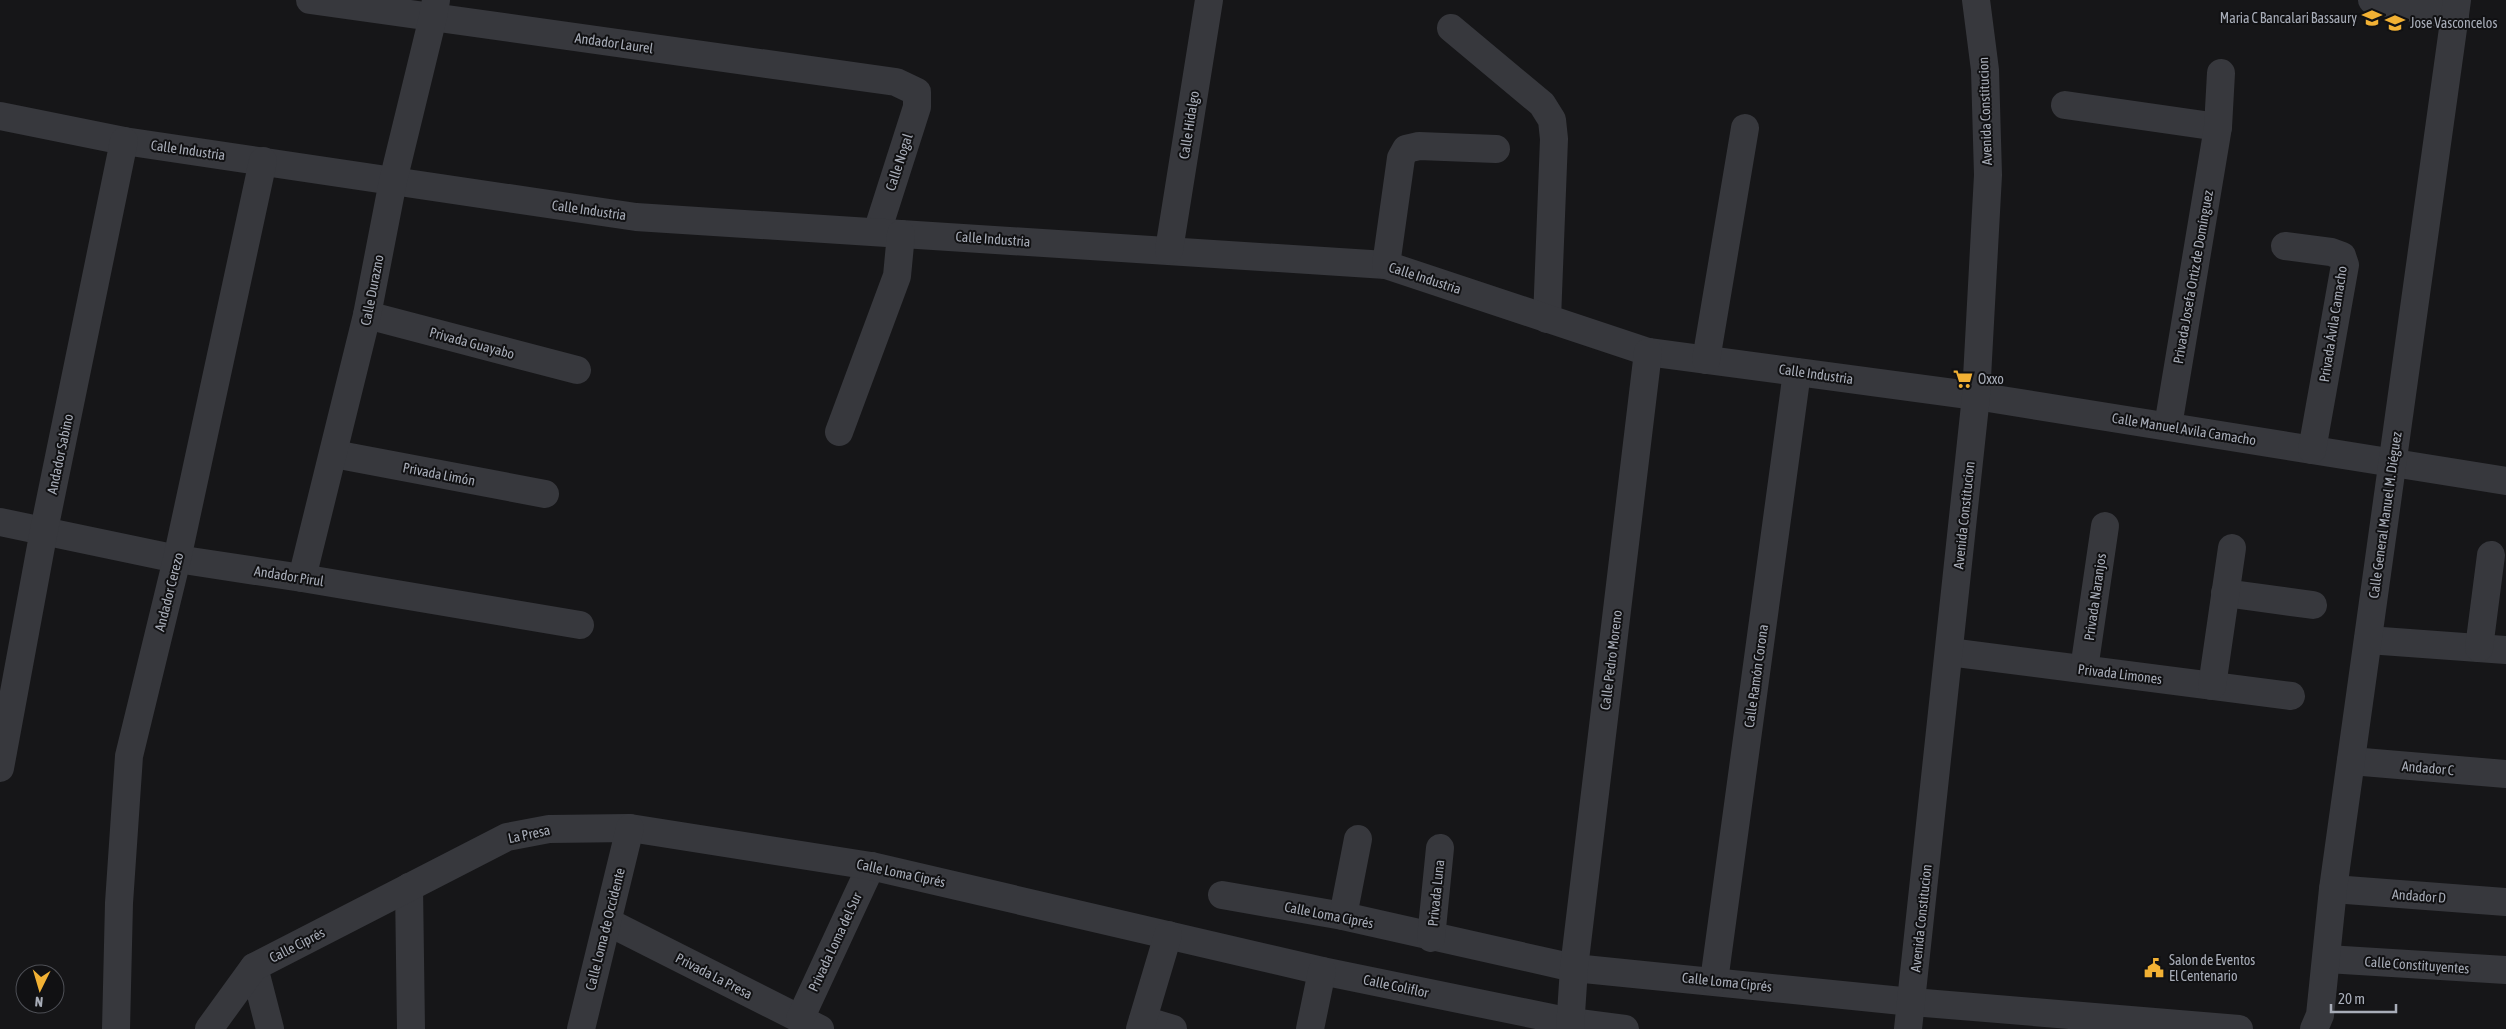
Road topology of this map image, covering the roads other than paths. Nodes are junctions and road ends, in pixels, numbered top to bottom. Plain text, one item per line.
1 (310, 0) edge
2 (1209, 0) edge
3 (1976, 0) edge
4 (2372, 0) edge
5 (2456, 8) edge
6 (435, 9) edge
7 (1451, 28) dead end
8 (2221, 73) dead end
9 (917, 92) joint
10 (2065, 104) dead end
11 (0, 116) edge
12 (2218, 127) junction
13 (1745, 128) dead end
14 (124, 141) junction
15 (1496, 149) dead end
16 (263, 161) junction
17 (393, 181) junction
18 (889, 233) junction
19 (2285, 246) dead end
20 (1169, 250) junction
21 (1386, 265) junction
22 (367, 316) junction
23 (1547, 319) junction
24 (1648, 352) junction
25 (1706, 360) junction
26 (577, 370) dead end
27 (1797, 372) junction
28 (1976, 396) junction
29 (2168, 426) junction
30 (839, 432) dead end
31 (2312, 450) junction
32 (334, 454) junction
33 (2393, 463) junction
34 (2506, 481) edge
35 (545, 494) dead end
36 (0, 522) edge
37 (2105, 526) dead end
38 (44, 530) junction
39 (2232, 548) dead end
40 (2491, 555) dead end
41 (177, 559) junction
42 (302, 578) junction
43 (2226, 593) junction
44 (2313, 605) dead end
45 (580, 626) dead end
46 (2368, 640) junction
47 (2479, 648) junction
48 (2506, 650) edge
49 (1949, 652) junction
50 (2084, 669) junction
51 (2212, 686) junction
52 (2291, 696) dead end
53 (2351, 761) junction
54 (0, 768) edge
55 (2506, 774) edge
56 (630, 828) junction
57 (1358, 840) dead end
58 (1440, 848) dead end
59 (871, 866) junction
60 (409, 887) junction
61 (2333, 889) junction
62 (1222, 894) dead end
63 (2506, 902) edge
64 (1343, 916) junction
65 (608, 922) junction
66 (1168, 935) junction
67 (1431, 938) junction
68 (2327, 959) junction
69 (254, 967) junction
70 (1574, 968) junction
71 (2506, 970) edge
72 (1322, 971) junction
73 (1714, 981) junction
74 (1912, 1002) junction
75 (810, 1024) edge
76 (1141, 1025) edge
77 (1571, 1025) edge
78 (116, 1029) edge
79 (209, 1029) edge
80 (270, 1029) edge
81 (411, 1029) edge
82 (581, 1029) edge
83 (1173, 1029) edge
84 (1310, 1029) edge
85 (1625, 1029) edge
86 (1908, 1029) edge
87 (2239, 1029) edge
88 (2314, 1029) edge

1 - 6 street, Andador Laurel
2 - 20 street, Calle Hidalgo
3 - 28 street, Avenida Constitucion
4 - 5 street
5 - 33 street, Calle General Manuel M. Diéguez
6 - 9 street, Andador Laurel
6 - 17 street, Calle Durazno
7 - 23 street
8 - 12 street, Privada Josefa Ortiz de Domínguez
9 - 18 street, Calle Nogal
10 - 12 street
11 - 14 street, Calle Industria
12 - 29 street, Privada Josefa Ortiz de Domínguez
13 - 25 street
14 - 16 street, Calle Industria
14 - 38 street, Andador Sabino
15 - 21 street
16 - 17 street, Calle Industria
16 - 41 street, Andador Cerezo
17 - 18 street, Calle Industria
17 - 22 street, Calle Durazno
18 - 20 street, Calle Industria
18 - 30 street, Calle Nogal
19 - 31 street, Privada Ávila Camacho
20 - 21 street, Calle Industria
21 - 23 street, Calle Industria
22 - 26 street, Privada Guayabo
22 - 32 street, Calle Durazno
23 - 24 street, Calle Industria
24 - 25 street, Calle Industria
24 - 70 street, Calle Pedro Moreno
25 - 27 street, Calle Industria
27 - 28 street, Calle Industria
27 - 73 street, Calle Ramón Corona
28 - 29 street, Calle Manuel Avila Camacho
28 - 49 street, Avenida Constitucion
29 - 31 street, Calle Manuel Avila Camacho
31 - 33 street, Calle Manuel Avila Camacho
32 - 35 street, Privada Limón
32 - 42 street, Calle Durazno
33 - 34 street, Calle Manuel Avila Camacho
33 - 46 street, Calle General Manuel M. Diéguez
36 - 38 street, Andador Pirul
37 - 50 street, Privada Naranjos
38 - 41 street, Andador Pirul
38 - 54 street, Andador Sabino
39 - 43 street
40 - 47 street
41 - 42 street, Andador Pirul
41 - 78 street, Andador Cerezo
42 - 45 street, Andador Pirul
43 - 44 street
43 - 51 street
46 - 47 street
46 - 53 street, Calle General Manuel M. Diéguez
47 - 48 street
49 - 50 street, Privada Limones
49 - 74 street, Avenida Constitucion
50 - 51 street, Privada Limones
51 - 52 street, Privada Limones
53 - 55 street, Andador C
53 - 61 street, Calle General Manuel M. Diéguez
56 - 59 street, Calle Loma Ciprés
56 - 60 street, La Presa
56 - 65 street, Calle Loma de Occidente
57 - 64 street
58 - 67 street, Privada Luna
59 - 66 street, Calle Loma Ciprés
59 - 75 street, Privada Loma del Sur
60 - 69 street, Calle Ciprés
60 - 81 street
61 - 63 street, Andador D
61 - 68 street, Calle General Manuel M. Diéguez
62 - 64 street, Calle Loma Ciprés
64 - 67 street, Calle Loma Ciprés
65 - 75 street, Privada La Presa
65 - 82 street, Calle Loma de Occidente
66 - 72 street, Calle Coliflor
66 - 76 street
67 - 70 street, Calle Loma Ciprés
68 - 71 street, Calle Constituyentes
68 - 88 street, Calle General Manuel M. Diéguez
69 - 79 street, Calle Ciprés
69 - 80 street
70 - 73 street, Calle Loma Ciprés
70 - 77 street, Calle Pedro Moreno
72 - 77 street, Calle Coliflor
72 - 84 street
73 - 74 street, Calle Loma Ciprés
74 - 86 street, Avenida Constitucion
74 - 87 street, Calle Loma Ciprés
76 - 83 street
77 - 85 street, Calle Coliflor

